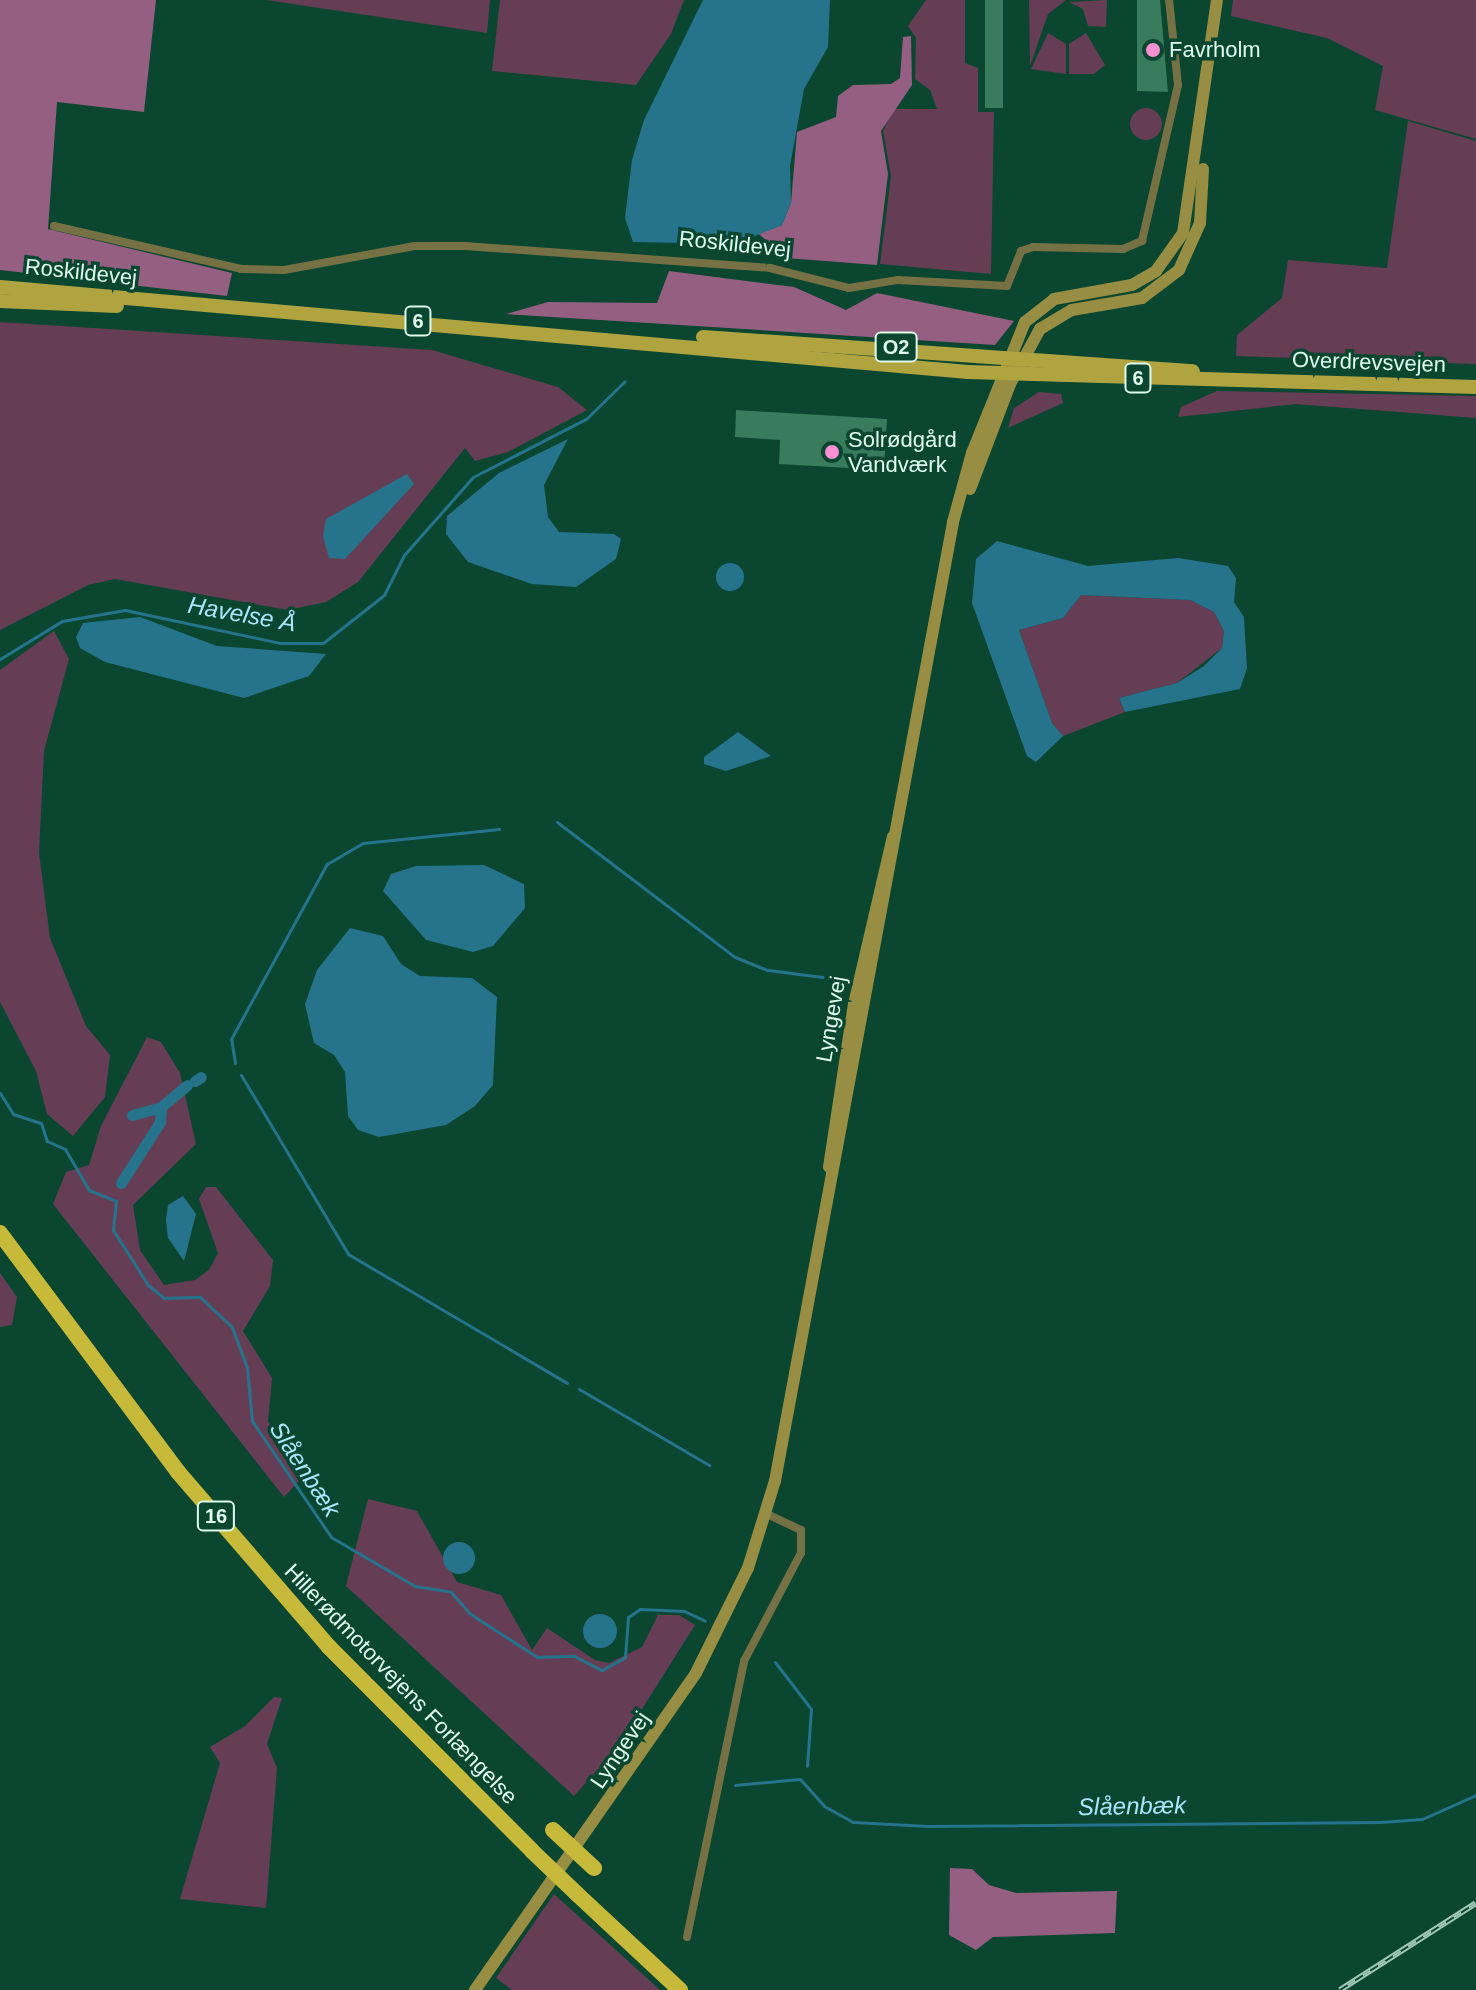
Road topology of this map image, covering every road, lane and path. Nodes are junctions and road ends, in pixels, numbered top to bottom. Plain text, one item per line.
1 (1169, 0) edge
2 (1217, 0) edge
3 (54, 226) dead end
4 (0, 287) edge
5 (0, 301) edge
6 (206, 307) junction
7 (630, 338) junction
8 (1012, 365) junction
9 (1260, 379) junction
10 (1476, 387) edge
11 (0, 1233) edge
12 (766, 1514) junction
13 (553, 1830) dead end
14 (594, 1868) dead end
15 (687, 1937) dead end
16 (475, 1990) edge
17 (680, 1990) edge

1 - 3 street, Roskildevej
2 - 8 main road
4 - 6 main road, Roskildevej / 6
5 - 6 main road, Roskildevej / 6
6 - 7 main road, Roskildevej / 6
7 - 8 main road, Roskildevej / O2
7 - 8 main road, Roskildevej / 6
8 - 9 main road, Overdrevsvejen / 6
8 - 9 main road, Overdrevsvejen
8 - 12 main road, Lyngevej
9 - 10 main road, Overdrevsvejen / 6
11 - 17 highway, Hillerødmotorvejens Forlængelse / 16, bridge
12 - 15 street
12 - 16 main road, Lyngevej
13 - 14 highway, bridge

